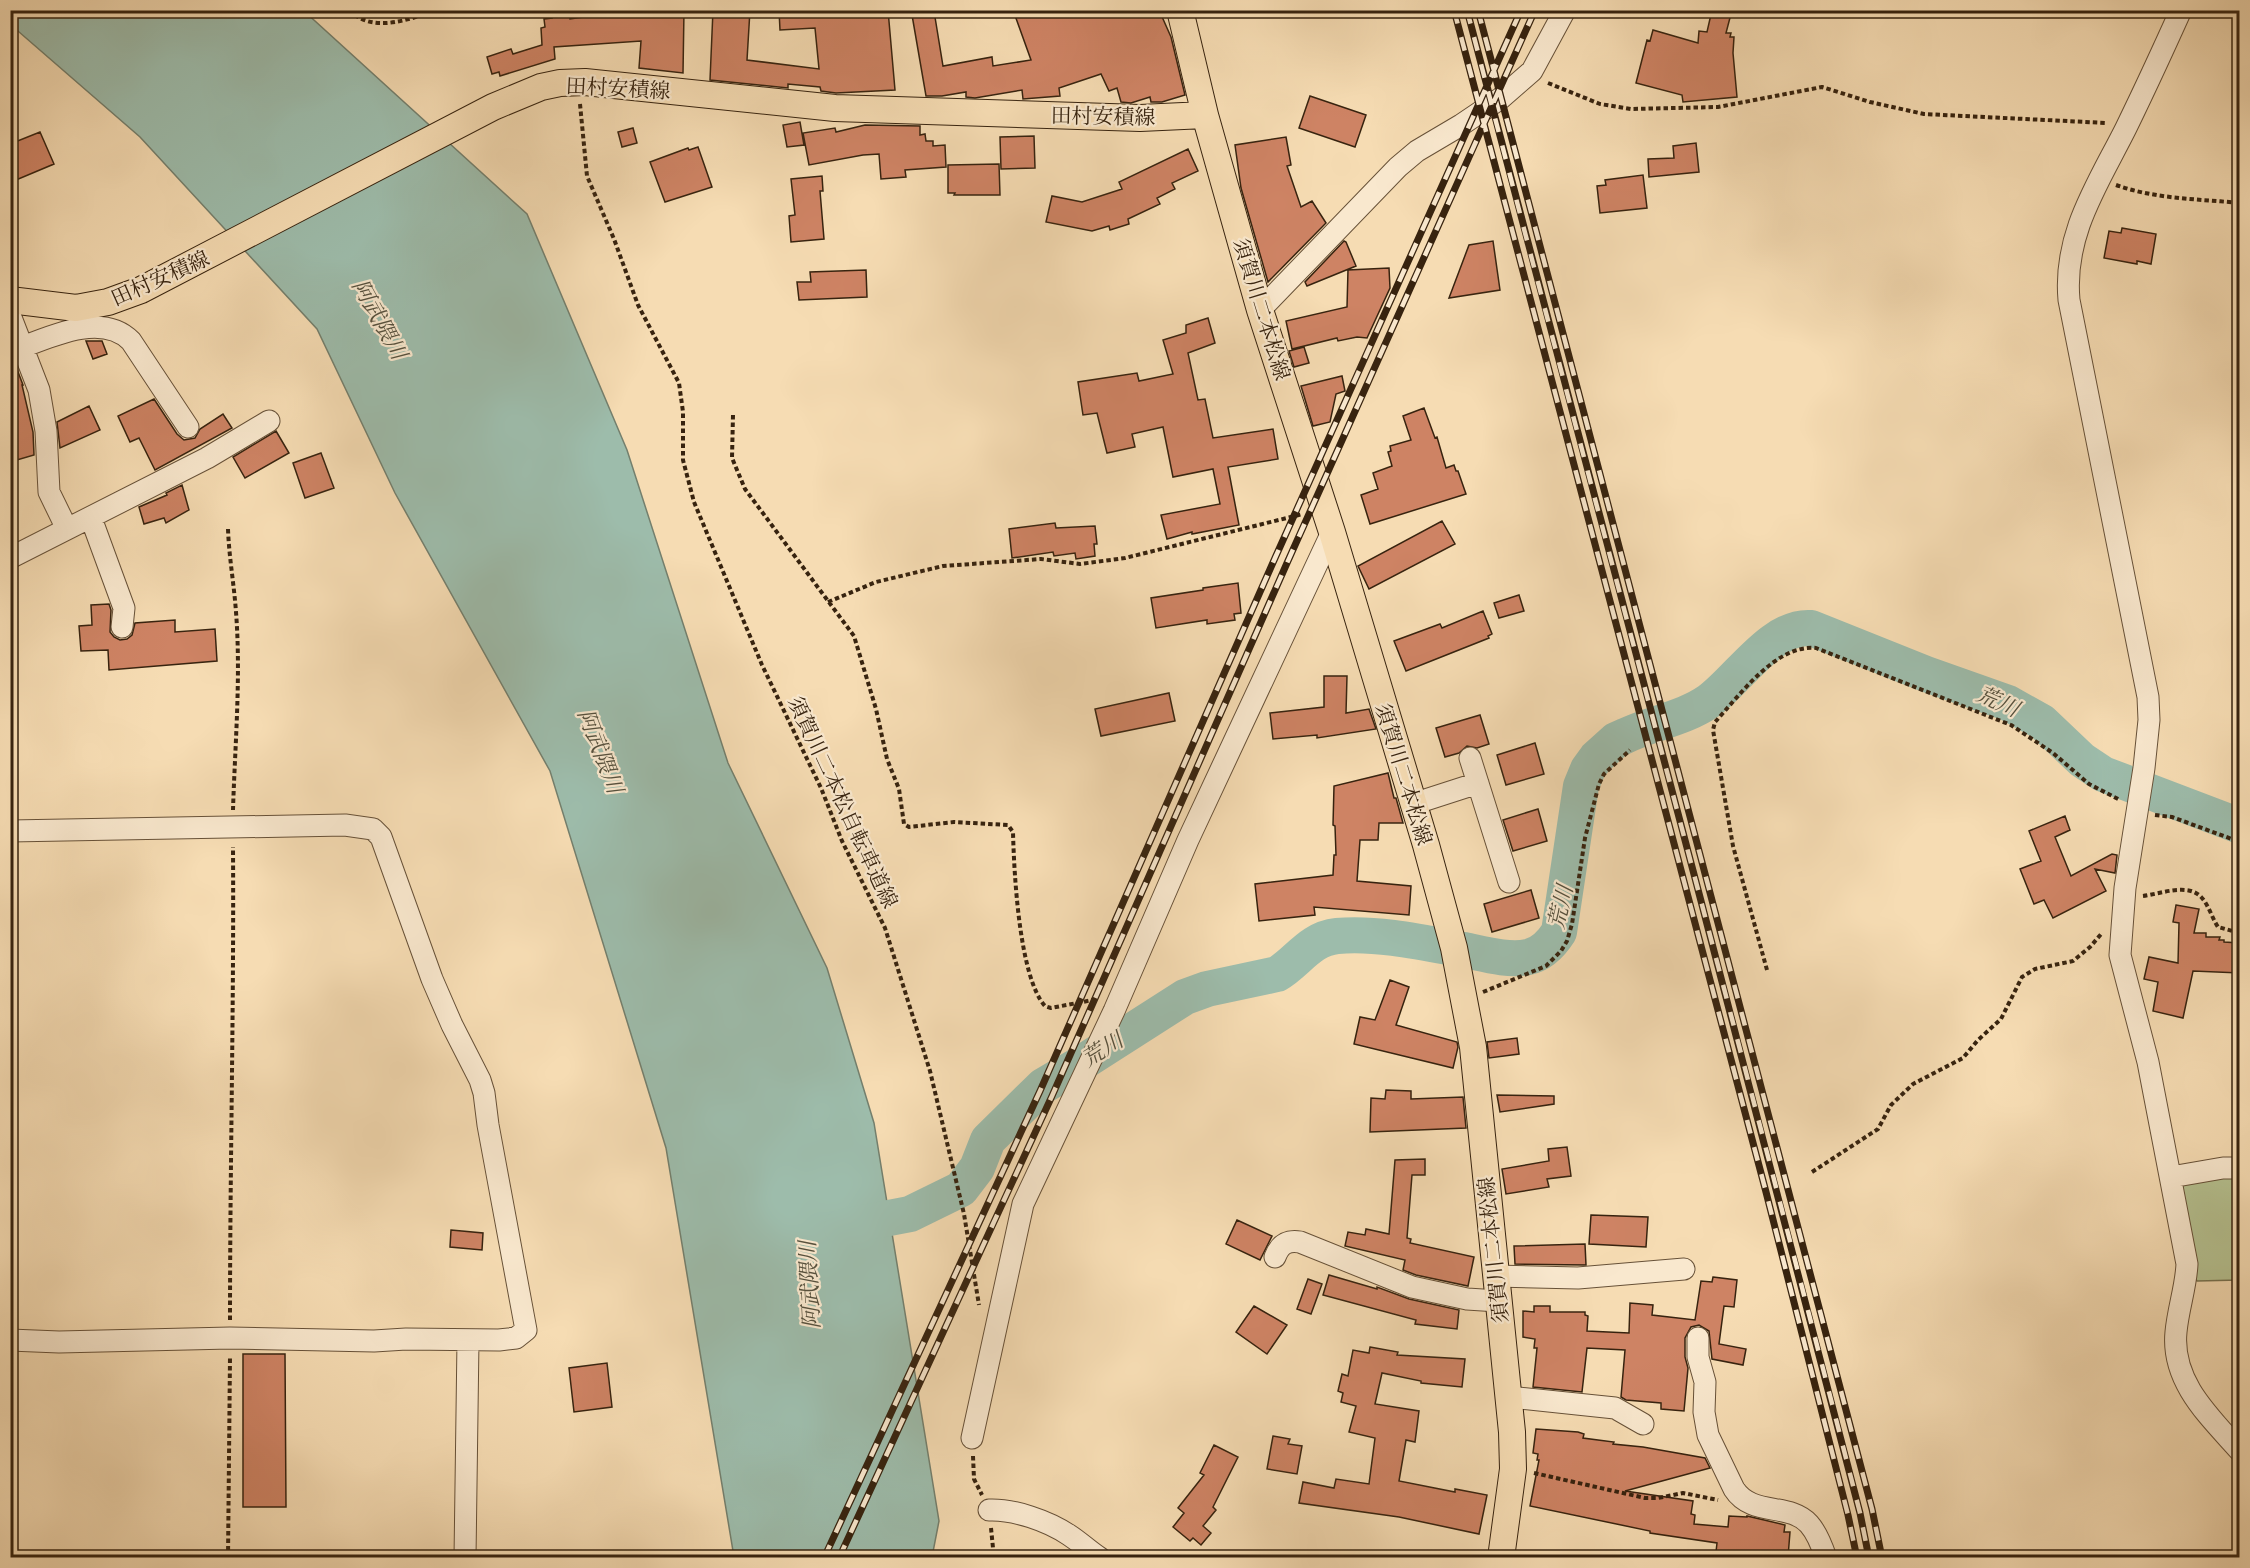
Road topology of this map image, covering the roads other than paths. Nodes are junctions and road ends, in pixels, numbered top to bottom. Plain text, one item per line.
1 (1180, 10) edge
2 (1565, 10) edge
3 (2181, 10) edge
4 (1205, 115) junction
5 (11, 306) edge
6 (1260, 310) junction
7 (16, 350) edge
8 (268, 421) dead end
9 (188, 427) dead end
10 (91, 518) junction
11 (68, 529) junction
12 (1332, 532) junction
13 (10, 558) edge
14 (122, 627) dead end
15 (1470, 758) dead end
16 (1478, 783) junction
17 (1413, 804) junction
18 (10, 831) edge
19 (1509, 882) dead end
20 (2239, 1168) edge
21 (2170, 1177) junction
22 (1275, 1257) dead end
23 (1684, 1269) dead end
24 (1497, 1289) junction
25 (1698, 1338) dead end
26 (10, 1340) edge
27 (468, 1340) junction
28 (1509, 1397) junction
29 (1643, 1424) dead end
30 (972, 1438) road end
31 (2240, 1451) edge
32 (989, 1510) road end
33 (465, 1557) edge
34 (1100, 1557) edge
35 (1501, 1557) edge
36 (1826, 1557) edge

1 - 4 main road, 須賀川二本松線
2 - 6 street
3 - 21 street
4 - 5 main road, 田村安積線
4 - 6 main road, 須賀川二本松線
5 - 7 street
6 - 12 main road, 須賀川二本松線
7 - 9 street
7 - 11 street
8 - 10 street
10 - 11 street
10 - 14 street
11 - 13 street
12 - 17 main road, 須賀川二本松線
12 - 30 street
15 - 16 street
16 - 17 street
16 - 19 street
17 - 24 main road, 須賀川二本松線
18 - 27 street
20 - 21 street
21 - 31 street
22 - 24 street
23 - 24 street
24 - 28 main road, 須賀川二本松線
25 - 36 street
26 - 27 street
27 - 33 street
28 - 29 street
28 - 35 main road, 須賀川二本松線
32 - 34 street

